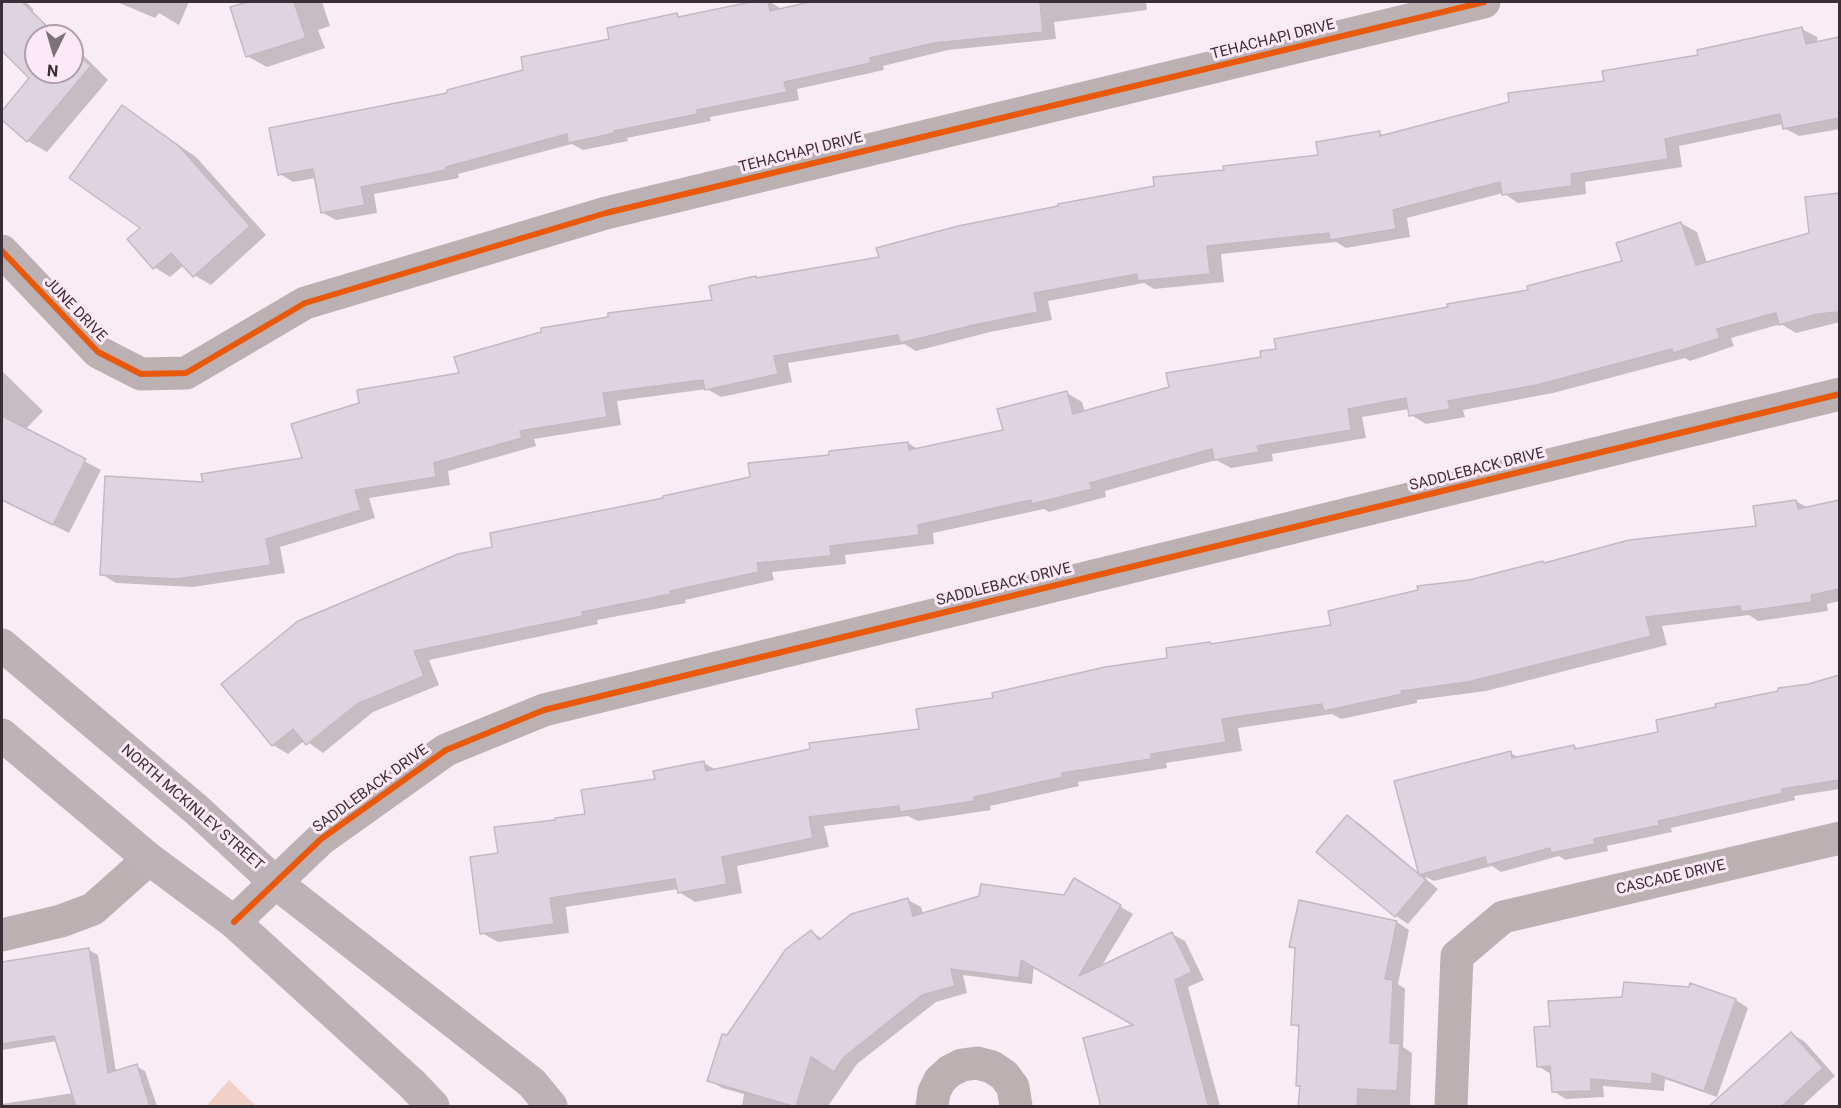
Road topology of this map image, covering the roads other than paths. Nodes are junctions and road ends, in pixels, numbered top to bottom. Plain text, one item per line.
1 (1485, 2) edge
2 (2, 251) edge
3 (141, 374) joint
4 (1839, 394) edge
5 (2, 645) edge
6 (2, 735) edge
7 (1839, 838) edge
8 (149, 860) junction
9 (276, 883) junction
10 (234, 922) junction
11 (2, 935) edge
12 (434, 1107) edge
13 (551, 1107) edge
14 (932, 1107) edge
15 (1017, 1107) edge
16 (1451, 1107) edge

1 - 3 street, TEHACHAPI DRIVE
2 - 3 street, JUNE DRIVE
4 - 9 street, SADDLEBACK DRIVE
5 - 9 main road, NORTH MCKINLEY STREET
6 - 8 main road
7 - 16 street, CASCADE DRIVE
8 - 10 main road
8 - 11 street
9 - 10 street, SADDLEBACK DRIVE
9 - 13 main road, NORTH MCKINLEY STREET
10 - 12 main road
14 - 15 street

